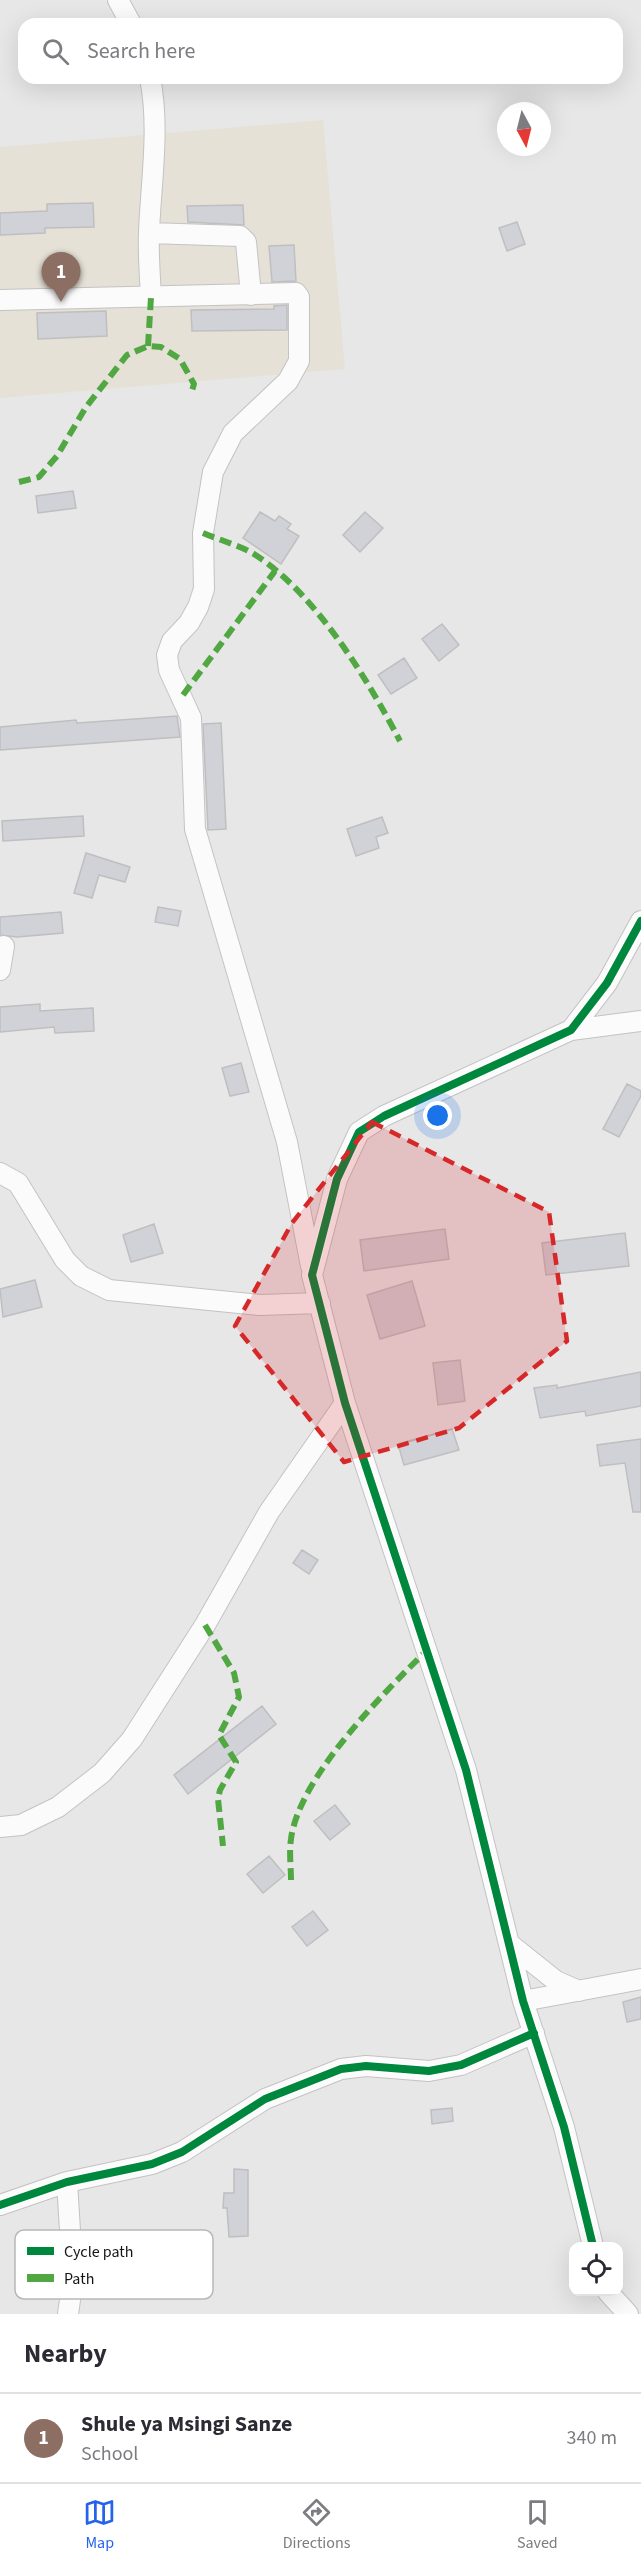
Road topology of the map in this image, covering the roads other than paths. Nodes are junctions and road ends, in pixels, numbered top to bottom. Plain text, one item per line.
1 (118, 0) edge
2 (128, 18) edge
3 (151, 84) edge
4 (149, 233) junction
5 (250, 295) junction
6 (151, 297) junction
7 (0, 300) edge
8 (641, 921) edge
9 (4, 946) dead end
10 (0, 970) edge
11 (641, 1022) edge
12 (571, 1029) junction
13 (2, 1171) edge
14 (312, 1275) junction
15 (320, 1303) junction
16 (345, 1403) junction
17 (0, 1827) edge
18 (511, 1946) junction
19 (641, 1979) edge
20 (579, 1991) junction
21 (523, 2001) junction
22 (534, 2033) junction
23 (67, 2182) junction
24 (0, 2205) edge
25 (70, 2230) edge
26 (591, 2242) edge
27 (612, 2296) edge
28 (70, 2299) edge
29 (68, 2314) edge
30 (628, 2314) edge

1 - 2 street
3 - 4 street
4 - 5 street
4 - 6 street
5 - 6 street
5 - 14 street
6 - 7 street
8 - 12 street
9 - 10 street
11 - 12 street
12 - 14 street
13 - 15 street
14 - 15 street
15 - 16 street
16 - 17 street
16 - 18 street
18 - 20 street
18 - 21 street
19 - 20 street
20 - 21 street
21 - 22 street
22 - 23 street
22 - 26 street
23 - 24 street
23 - 25 street
27 - 30 street
28 - 29 street

